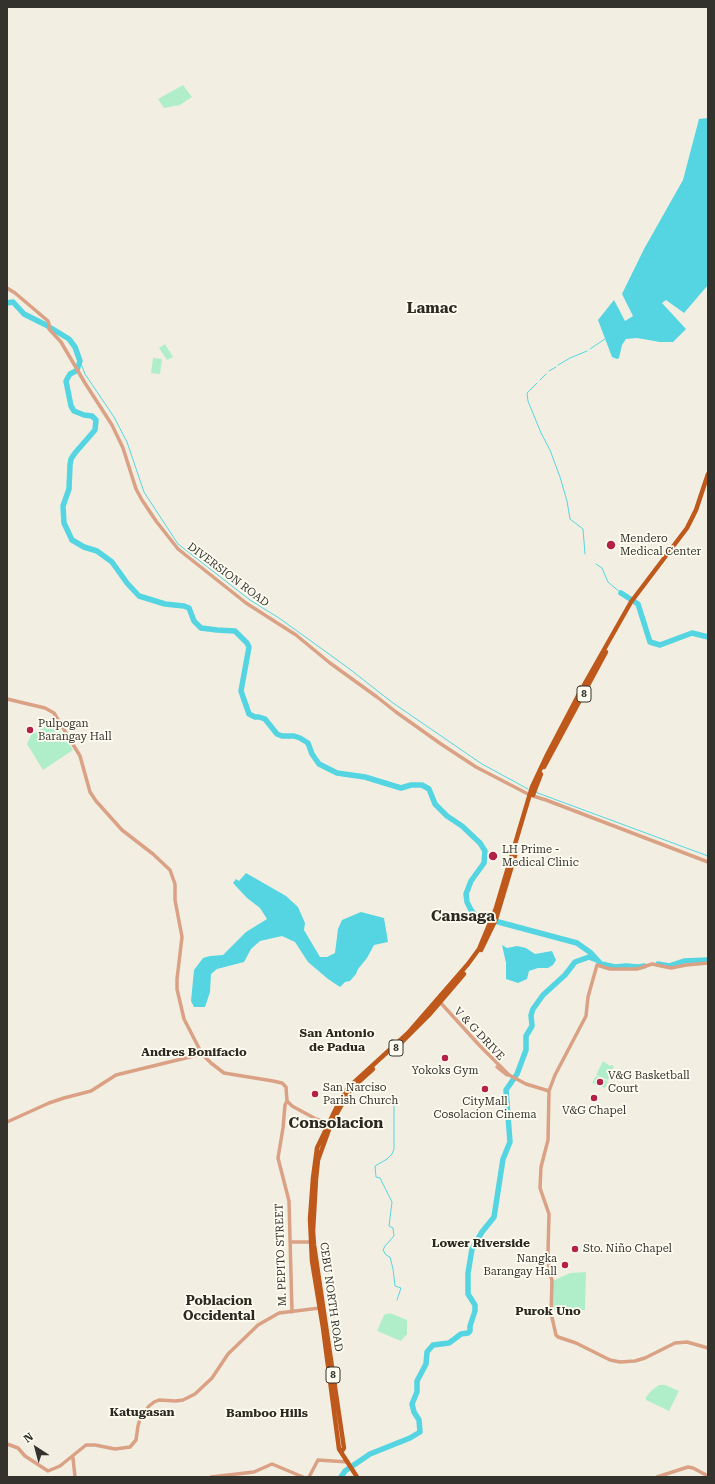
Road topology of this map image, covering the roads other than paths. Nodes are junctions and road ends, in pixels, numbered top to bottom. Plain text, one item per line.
1 (7, 288) edge
2 (708, 474) edge
3 (708, 484) edge
4 (633, 601) junction
5 (7, 700) edge
6 (532, 794) junction
7 (708, 862) edge
8 (708, 963) edge
9 (438, 1002) junction
10 (202, 1054) junction
11 (549, 1091) junction
12 (287, 1101) junction
13 (7, 1122) edge
14 (330, 1123) junction
15 (290, 1242) junction
16 (312, 1242) junction
17 (320, 1308) junction
18 (292, 1312) junction
19 (708, 1348) edge
20 (7, 1444) edge
21 (342, 1451) junction
22 (72, 1458) junction
23 (350, 1465) junction
24 (708, 1476) edge
25 (75, 1477) edge
26 (211, 1477) edge
27 (303, 1477) edge
28 (309, 1477) edge
29 (357, 1477) edge
30 (657, 1477) edge

1 - 6 street, DIVERSION ROAD
2 - 4 main road, CEBU NORTH ROAD / 8
3 - 4 main road, CEBU NORTH ROAD / 8
4 - 6 main road, CEBU NORTH ROAD / 8
5 - 10 street, M. PEPITO STREET
6 - 7 street, DIVERSION ROAD
6 - 9 main road, CEBU NORTH ROAD / 8
8 - 11 street
9 - 11 street, V & G DRIVE
9 - 14 main road, CEBU NORTH ROAD / 8
10 - 12 street, M. PEPITO STREET
10 - 13 street
11 - 19 street
12 - 14 street
12 - 15 street, M. PEPITO STREET
14 - 16 main road, CEBU NORTH ROAD / 8
15 - 16 street
15 - 18 street, M. PEPITO STREET
16 - 17 main road, CEBU NORTH ROAD / 8
16 - 21 main road, CEBU NORTH ROAD / 8
17 - 18 street
17 - 21 main road, CEBU NORTH ROAD / 8
18 - 22 street
20 - 22 street
21 - 23 main road, 8
22 - 25 street
23 - 28 street
23 - 29 main road, 8
24 - 30 street
26 - 27 street

